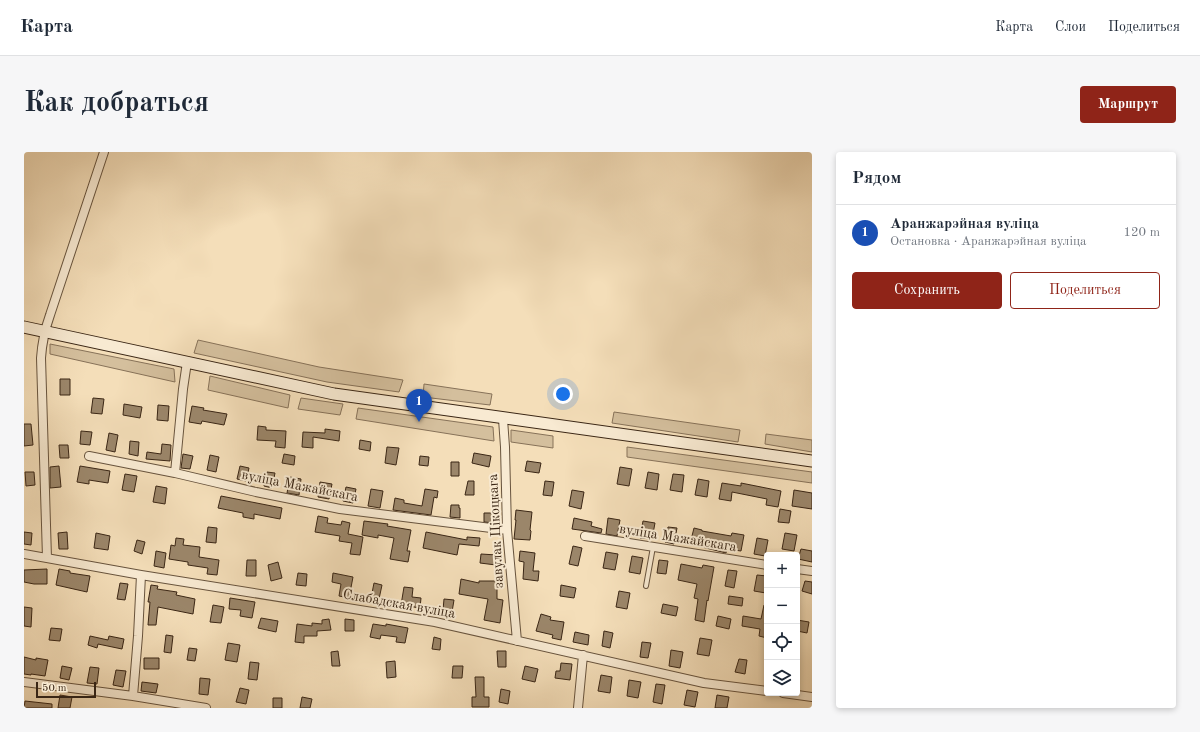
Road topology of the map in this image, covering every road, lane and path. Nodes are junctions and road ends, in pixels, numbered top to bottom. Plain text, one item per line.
1 (104, 152) edge
2 (24, 327) edge
3 (45, 331) junction
4 (187, 362) junction
5 (503, 419) junction
6 (89, 456) dead end
7 (812, 461) edge
8 (175, 473) junction
9 (507, 530) junction
10 (585, 536) dead end
11 (653, 547) junction
12 (24, 554) edge
13 (46, 558) junction
14 (764, 565) edge
15 (800, 570) edge
16 (812, 572) edge
17 (141, 575) junction
18 (646, 586) dead end
19 (516, 641) junction
20 (583, 655) junction
21 (24, 682) edge
22 (764, 691) edge
23 (800, 695) edge
24 (133, 696) junction
25 (812, 697) edge
26 (206, 708) edge
27 (578, 708) edge

1 - 3 street
2 - 3 main road
3 - 4 main road
3 - 13 street
4 - 5 main road
4 - 8 street
5 - 7 main road
5 - 9 street, завулак Цікоцкага
6 - 8 street, вуліца Мажайскага
8 - 9 street, вуліца Мажайскага
9 - 19 street, завулак Цікоцкага
10 - 11 street, вуліца Мажайскага
11 - 14 street, вуліца Мажайскага
11 - 18 lane
12 - 13 street, Слабадская вуліца
13 - 17 street, Слабадская вуліца
15 - 16 street
17 - 19 street, Слабадская вуліца
17 - 24 street
19 - 20 street, Слабадская вуліца
20 - 22 street, Слабадская вуліца
20 - 27 street
21 - 24 street
23 - 25 street
24 - 26 street

